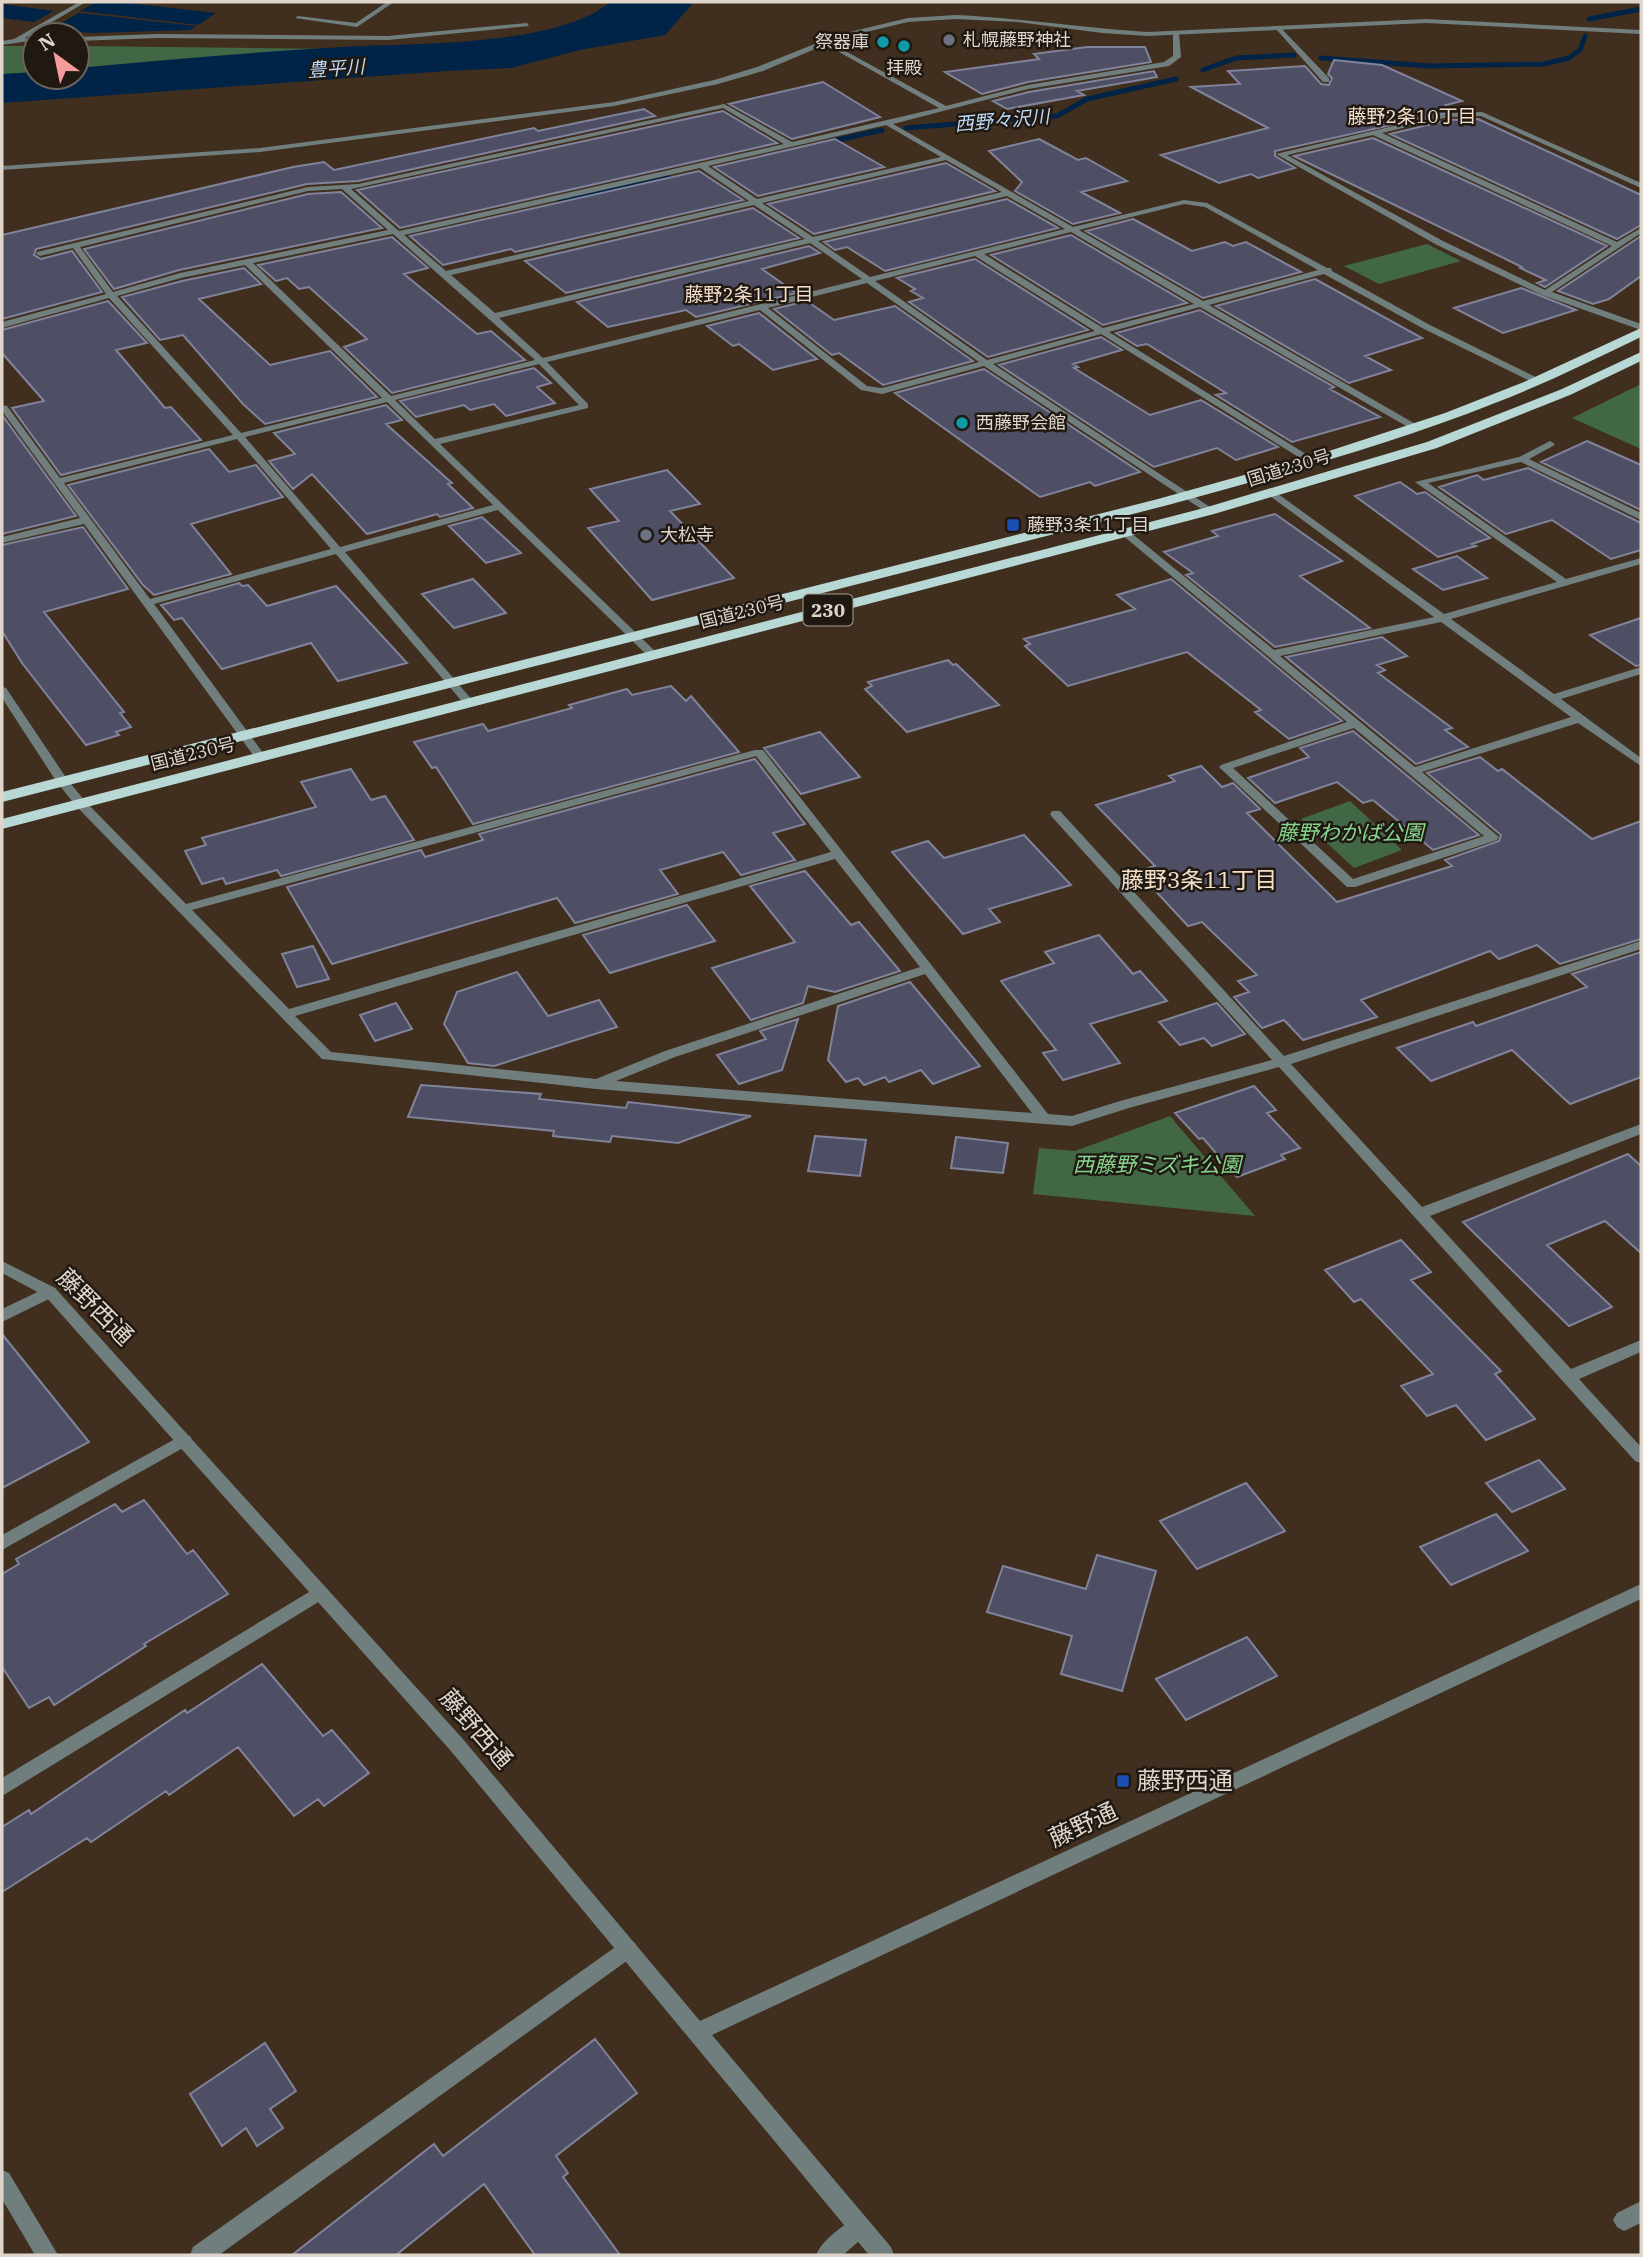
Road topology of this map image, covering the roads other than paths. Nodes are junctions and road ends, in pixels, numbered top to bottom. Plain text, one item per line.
1 (83, 2) edge
2 (391, 2) edge
3 (508, 2) edge
4 (519, 2) edge
5 (298, 18) dead end
6 (527, 25) dead end
7 (1278, 28) junction
8 (1641, 32) edge
9 (1176, 33) junction
10 (91, 38) edge
11 (18, 40) joint
12 (825, 42) junction
13 (2, 43) edge
14 (1326, 80) dead end
15 (945, 108) junction
16 (887, 123) junction
17 (1374, 132) junction
18 (791, 145) junction
19 (947, 158) junction
20 (701, 165) junction
21 (2, 169) edge
22 (1641, 186) edge
23 (344, 187) junction
24 (1009, 193) junction
25 (755, 202) junction
26 (1070, 229) junction
27 (1641, 230) edge
28 (395, 232) junction
29 (813, 240) junction
30 (75, 245) junction
31 (1617, 246) junction
32 (976, 253) junction
33 (40, 254) dead end
34 (247, 262) junction
35 (1328, 270) junction
36 (443, 274) junction
37 (868, 280) junction
38 (1545, 293) junction
39 (110, 294) junction
40 (1203, 305) junction
41 (762, 307) junction
42 (495, 316) junction
43 (2, 325) edge
44 (1641, 329) edge
45 (1103, 332) junction
46 (1641, 356) edge
47 (544, 362) junction
48 (986, 363) junction
49 (1537, 381) junction
50 (391, 400) junction
51 (3, 407) edge
52 (1416, 428) junction
53 (240, 437) junction
54 (435, 442) junction
55 (1550, 444) dead end
56 (1522, 458) junction
57 (1311, 461) junction
58 (58, 481) junction
59 (1271, 493) junction
60 (1187, 496) junction
61 (501, 506) junction
62 (1209, 512) junction
63 (1641, 517) edge
64 (86, 520) junction
65 (1126, 534) junction
66 (2, 540) edge
67 (338, 550) junction
68 (1641, 561) edge
69 (1565, 583) junction
70 (148, 603) junction
71 (1443, 618) junction
72 (634, 635) junction
73 (1272, 654) junction
74 (653, 655) junction
75 (1641, 670) edge
76 (453, 683) junction
77 (2, 690) edge
78 (1553, 698) junction
79 (469, 702) junction
80 (1581, 718) junction
81 (1354, 724) junction
82 (245, 735) junction
83 (260, 757) junction
84 (1641, 763) edge
85 (1413, 771) junction
86 (62, 781) junction
87 (2, 797) edge
88 (80, 803) junction
89 (1056, 814) dead end
90 (2, 824) edge
91 (838, 854) junction
92 (181, 909) junction
93 (1641, 944) edge
94 (928, 969) junction
95 (286, 1014) junction
96 (1283, 1062) junction
97 (596, 1084) junction
98 (1045, 1120) junction
99 (1641, 1129) edge
100 (1420, 1214) junction
101 (2, 1266) edge
102 (50, 1292) junction
103 (2, 1316) edge
104 (1641, 1346) edge
105 (1568, 1377) junction
106 (184, 1440) junction
107 (1641, 1457) edge
108 (2, 1543) edge
109 (1641, 1591) edge
110 (319, 1593) junction
111 (2, 1788) edge
112 (628, 1949) junction
113 (697, 2032) junction
114 (2, 2180) edge
115 (860, 2227) junction
116 (47, 2255) edge
117 (201, 2255) edge
118 (827, 2255) edge
119 (883, 2255) edge

1 - 11 street
2 - 5 street
3 - 4 street
6 - 10 street
7 - 8 street
7 - 9 street
7 - 14 street
9 - 12 street
9 - 15 street
11 - 13 street
12 - 15 street
12 - 21 street
15 - 16 street
16 - 18 street
16 - 19 street
17 - 22 street
17 - 31 street
17 - 38 street
18 - 20 street
18 - 23 street
19 - 24 street
19 - 25 street
20 - 25 street
20 - 28 street
23 - 28 street
23 - 30 street
24 - 26 street
24 - 29 street
25 - 29 street
25 - 36 street
26 - 32 street
26 - 35 street
26 - 40 street
27 - 31 street
28 - 34 street
28 - 36 street
29 - 37 street
29 - 42 street
30 - 33 street
30 - 39 street
31 - 38 street
32 - 37 street
32 - 45 street
34 - 39 street
34 - 50 street
35 - 40 street
35 - 49 street
36 - 42 street
37 - 41 street
37 - 48 street
38 - 44 street
39 - 43 street
39 - 53 street
40 - 45 street
40 - 52 street
41 - 47 street
41 - 48 street
42 - 47 street
44 - 49 highway, 国道230号 / 230
45 - 48 street
45 - 57 street
46 - 59 highway, 国道230号 / 230
47 - 50 street
47 - 54 street
48 - 60 street
49 - 52 highway, 国道230号 / 230
50 - 53 street
50 - 54 street
51 - 58 street
52 - 57 highway, 国道230号 / 230
53 - 58 street
53 - 67 street
54 - 61 street
55 - 56 street
56 - 63 street
56 - 69 street
57 - 60 highway, 国道230号 / 230
58 - 64 street
59 - 62 highway, 国道230号 / 230
59 - 71 street
60 - 62 street
60 - 72 highway, 国道230号 / 230
61 - 67 street
61 - 72 street
62 - 65 highway, 国道230号 / 230
64 - 66 street
64 - 70 street
65 - 73 street
65 - 74 highway, 国道230号 / 230
67 - 70 street
67 - 76 street
68 - 69 street
69 - 71 street
70 - 82 street
71 - 73 street
71 - 78 street
72 - 74 street
72 - 76 highway, 国道230号 / 230
73 - 81 street
74 - 79 highway, 国道230号 / 230
75 - 78 street
76 - 79 street
76 - 82 highway, 国道230号 / 230
77 - 86 street
78 - 80 street
79 - 83 highway, 国道230号 / 230
80 - 84 street
80 - 85 street
81 - 85 street
81 - 85 street
82 - 83 street
82 - 86 highway, 国道230号 / 230
83 - 88 highway, 国道230号 / 230
86 - 87 highway, 国道230号 / 230
86 - 88 street
88 - 90 highway, 国道230号 / 230
88 - 92 street
89 - 96 street
91 - 92 street
91 - 94 street
91 - 95 street
92 - 95 street
93 - 96 street
94 - 97 street
94 - 98 street
95 - 97 street
96 - 98 street
96 - 100 street
97 - 98 street
99 - 100 street
100 - 105 street
101 - 102 street, 藤野西通
102 - 103 street
102 - 106 street, 藤野西通
104 - 105 street
105 - 107 street
106 - 108 street
106 - 110 street, 藤野西通
109 - 113 street, 藤野通
110 - 111 street
110 - 112 street, 藤野西通
112 - 113 street, 藤野西通
112 - 117 street
113 - 115 street, 藤野西通
114 - 116 street
115 - 118 street
115 - 119 street, 藤野西通

